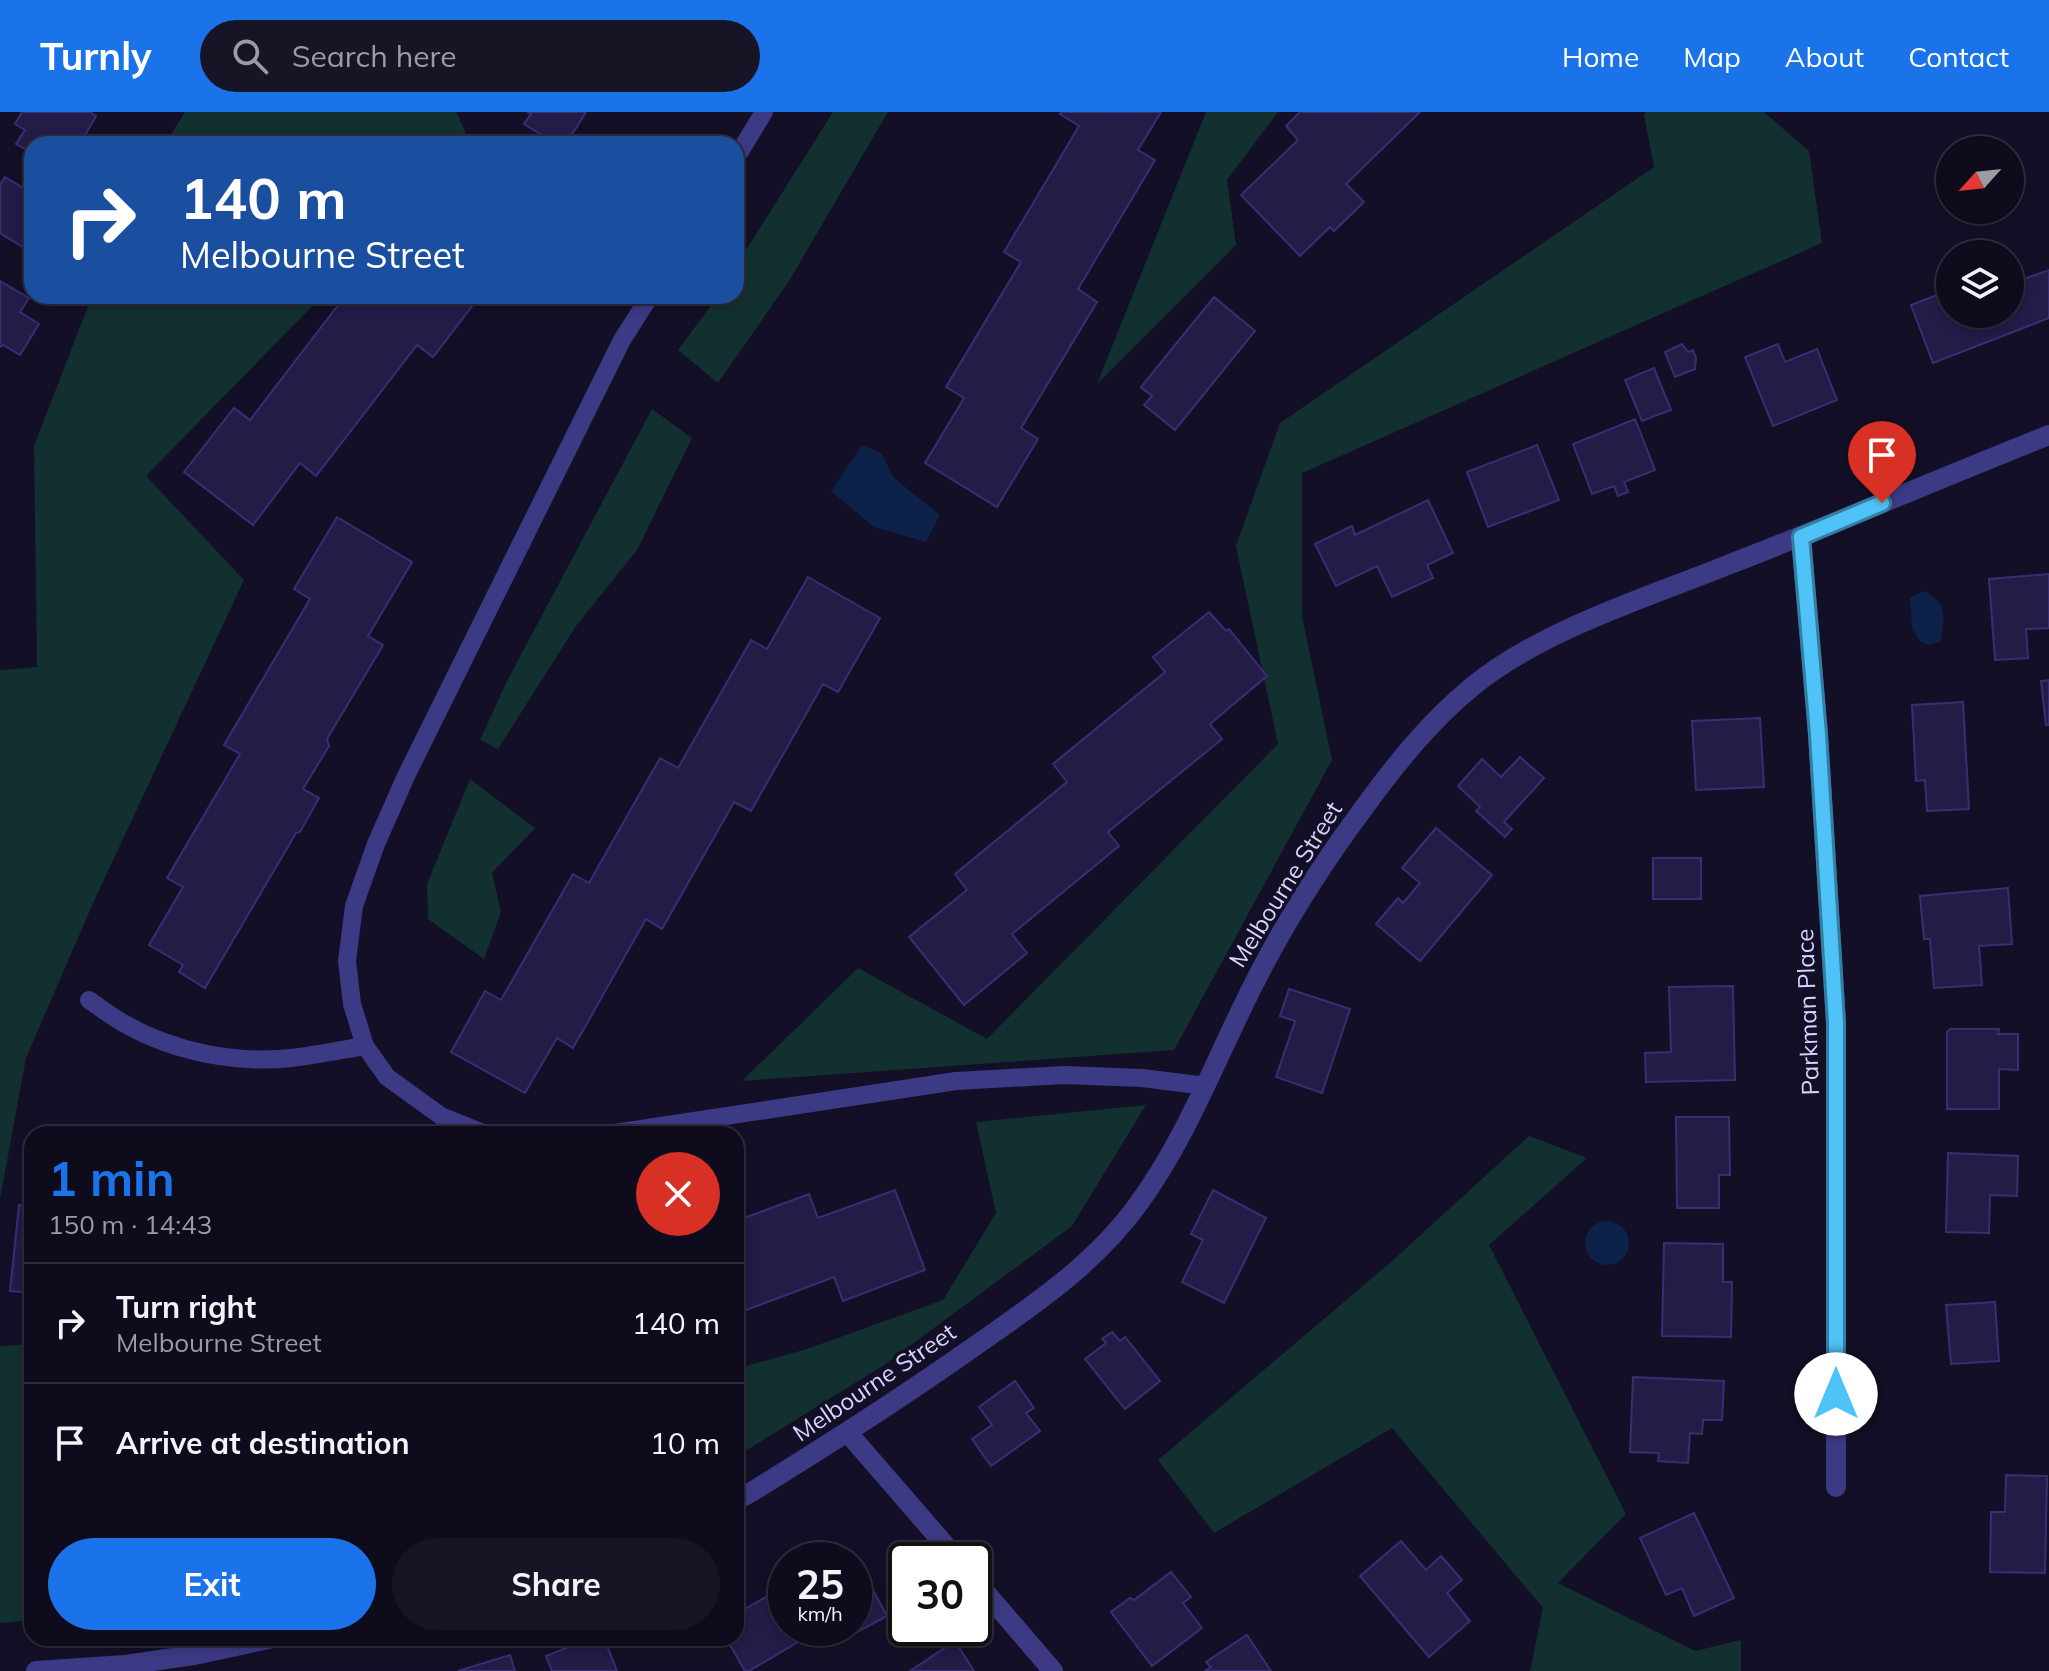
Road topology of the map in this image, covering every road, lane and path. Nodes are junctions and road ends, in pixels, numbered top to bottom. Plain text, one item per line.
1 (764, 112) edge
2 (744, 145) edge
3 (645, 304) edge
4 (2049, 435) edge
5 (1801, 537) junction
6 (89, 1000) dead end
7 (365, 1046) junction
8 (1206, 1086) junction
9 (466, 1126) edge
10 (661, 1126) edge
11 (848, 1433) junction
12 (1836, 1487) dead end
13 (744, 1496) edge
14 (942, 1542) edge
15 (992, 1600) edge
16 (236, 1646) edge
17 (36, 1671) edge
18 (1053, 1671) edge

1 - 2 lane
3 - 7 lane
4 - 5 street, Melbourne Street
5 - 8 street, Melbourne Street
5 - 12 street, Parkman Place
6 - 7 lane
7 - 9 lane
8 - 10 lane
8 - 11 street, Melbourne Street
11 - 13 street, Melbourne Street
11 - 14 street
15 - 18 street
16 - 17 street

